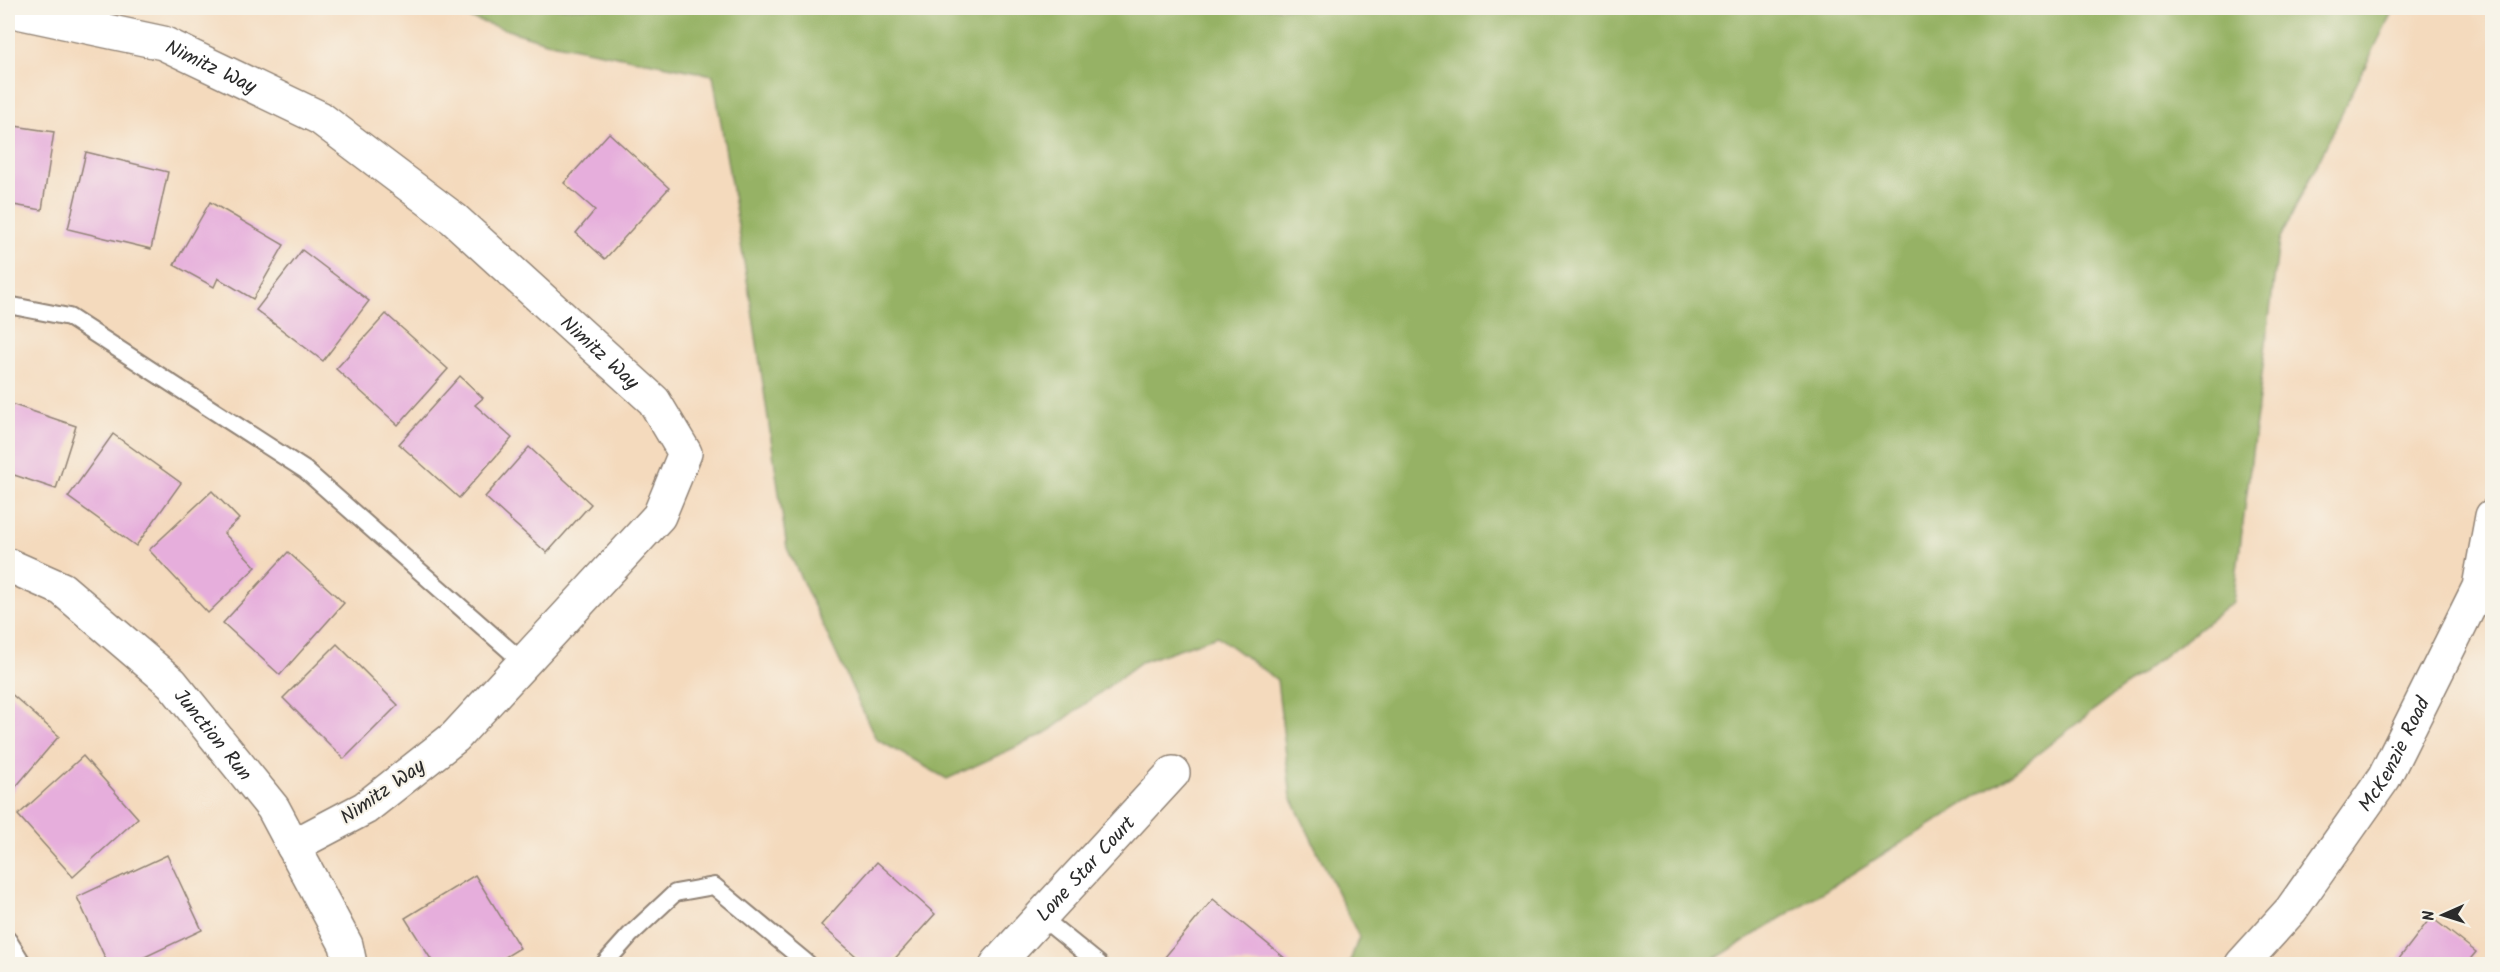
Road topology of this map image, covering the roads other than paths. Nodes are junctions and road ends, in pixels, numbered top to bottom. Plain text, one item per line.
1 (8, 10) edge
2 (8, 304) edge
3 (2493, 516) edge
4 (8, 565) edge
5 (524, 663) junction
6 (1173, 773) dead end
7 (293, 846) junction
8 (1041, 917) junction
9 (8, 940) edge
10 (22, 964) edge
11 (350, 964) edge
12 (604, 964) edge
13 (808, 964) edge
14 (998, 964) edge
15 (1099, 964) edge
16 (2242, 964) edge

1 - 5 street, Nimitz Way
2 - 5 lane
3 - 16 street, McKenzie Road
4 - 7 street, Junction Run
5 - 7 street, Nimitz Way
6 - 8 street, Lone Star Court
7 - 11 street, Junction Run
8 - 14 street, Lone Star Court
8 - 15 lane
9 - 10 lane
12 - 13 lane

